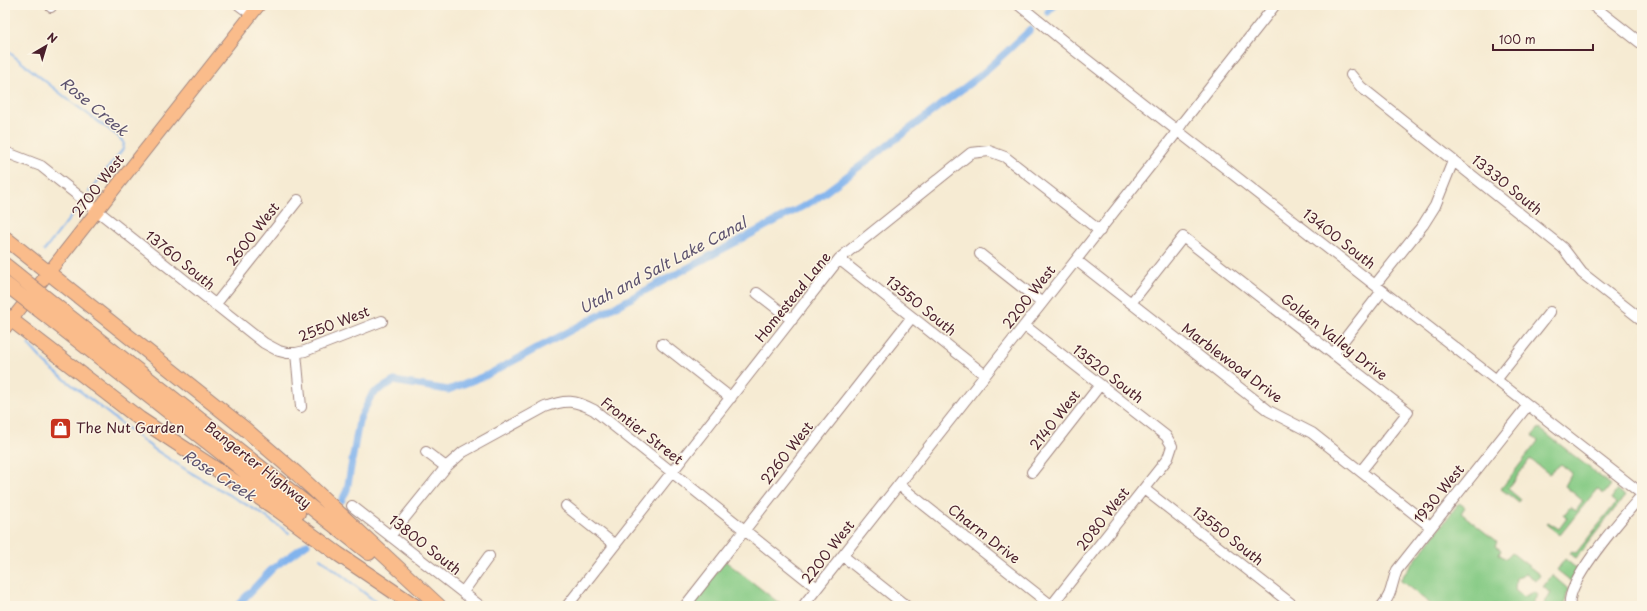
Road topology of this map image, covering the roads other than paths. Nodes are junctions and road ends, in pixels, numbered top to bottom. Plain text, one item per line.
1 (239, 5) edge
2 (1019, 5) edge
3 (1275, 5) edge
4 (1592, 5) edge
5 (255, 10) edge
6 (1642, 44) edge
7 (1351, 75) dead end
8 (1178, 131) junction
9 (5, 152) edge
10 (1453, 160) junction
11 (298, 200) dead end
12 (98, 212) junction
13 (1100, 231) junction
14 (5, 238) edge
15 (980, 254) dead end
16 (840, 259) junction
17 (1076, 260) junction
18 (49, 273) junction
19 (8, 277) edge
20 (1378, 288) junction
21 (757, 293) dead end
22 (1042, 303) junction
23 (1131, 303) junction
24 (215, 305) junction
25 (1550, 312) dead end
26 (912, 317) junction
27 (792, 320) junction
28 (1642, 320) edge
29 (7, 321) edge
30 (382, 321) dead end
31 (1024, 326) junction
32 (662, 344) dead end
33 (296, 353) junction
34 (1332, 354) junction
35 (985, 375) junction
36 (1496, 380) junction
37 (1100, 385) junction
38 (730, 398) junction
39 (1528, 405) junction
40 (301, 407) dead end
41 (1172, 446) joint
42 (426, 452) dead end
43 (446, 467) junction
44 (1032, 472) dead end
45 (1361, 472) junction
46 (672, 473) junction
47 (899, 485) junction
48 (1144, 488) junction
49 (1642, 494) edge
50 (352, 506) dead end
51 (566, 506) dead end
52 (1431, 527) junction
53 (745, 530) junction
54 (390, 536) junction
55 (615, 545) junction
56 (489, 556) dead end
57 (843, 556) junction
58 (817, 588) junction
59 (463, 592) junction
60 (416, 606) edge
61 (435, 606) edge
62 (439, 606) edge
63 (480, 606) edge
64 (567, 606) edge
65 (685, 606) edge
66 (803, 606) edge
67 (906, 606) edge
68 (1051, 606) edge
69 (1294, 606) edge
70 (1382, 606) edge
71 (1570, 606) edge

1 - 5 street
2 - 8 street, 13400 South
3 - 8 street, 2200 West
4 - 6 street
5 - 12 main road, 2700 West
7 - 10 street, 13330 South
8 - 13 street, 2200 West
8 - 20 street, 13400 South
9 - 12 street, 13760 South
10 - 20 street
10 - 28 street, 13330 South
11 - 24 street, 2600 West
12 - 18 main road, 2700 West
12 - 24 street, 13760 South
13 - 16 street, Homestead Lane
13 - 17 street, 2200 West
14 - 18 highway
15 - 22 street
16 - 26 street, 13550 South
16 - 27 street, Homestead Lane
17 - 22 street, 2200 West
17 - 23 street, Marblewood Drive
18 - 29 main road, 2700 West
18 - 62 highway
19 - 60 highway, Bangerter Highway, bridge
19 - 61 highway, Bangerter Highway, bridge
20 - 34 street
20 - 36 street, 13400 South
21 - 27 street
22 - 31 street, 2200 West
23 - 34 street, Golden Valley Drive
23 - 45 street, Marblewood Drive
24 - 33 street, 13760 South
25 - 36 street
26 - 35 street, 13550 South
26 - 53 street, 2260 West
27 - 38 street, Homestead Lane
29 - 60 highway
30 - 33 street, 2550 West
31 - 35 street, 2200 West
31 - 37 street, 13520 South
32 - 38 street
33 - 40 street
34 - 45 street, Golden Valley Drive
35 - 47 street, 2200 West
36 - 39 street, 13400 South
37 - 41 street, 13520 South
37 - 44 street, 2140 West
38 - 46 street, Homestead Lane
39 - 49 street, 13400 South
39 - 52 street, 1930 West
41 - 48 street, 2080 West
42 - 43 street
43 - 46 street, Frontier Street
43 - 54 street, Frontier Street
45 - 52 street, Marblewood Drive
46 - 53 street, Frontier Street
46 - 55 street, Homestead Lane
47 - 57 street, 2200 West
47 - 68 street, Charm Drive
48 - 68 street, 2080 West
48 - 69 street, 13550 South
49 - 71 street
50 - 54 street, 13800 South
51 - 55 street
52 - 70 street, 1930 West
53 - 58 street, Frontier Street
53 - 65 street, 2260 West
54 - 59 street, 13800 South
55 - 64 street, Homestead Lane
56 - 59 street
57 - 58 street, 2200 West
57 - 67 street
58 - 66 street, 2200 West
59 - 63 street, 13800 South

